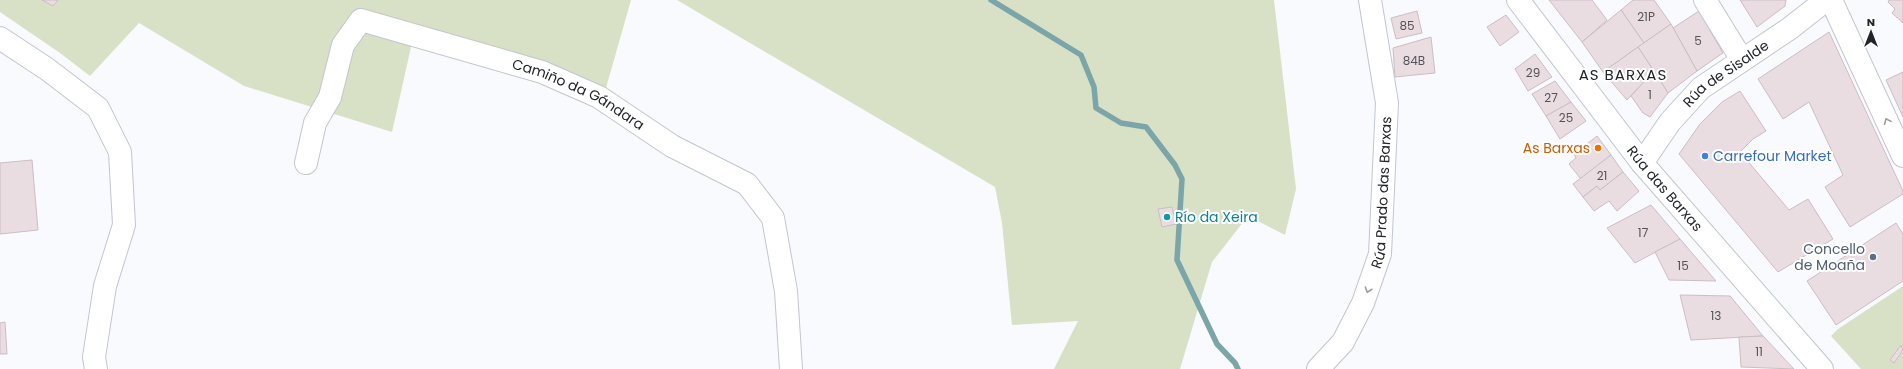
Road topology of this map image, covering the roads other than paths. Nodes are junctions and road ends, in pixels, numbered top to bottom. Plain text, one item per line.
1 (1370, 0) edge
2 (1518, 0) edge
3 (1704, 0) edge
4 (1826, 0) edge
5 (1832, 0) edge
6 (0, 38) edge
7 (1742, 60) junction
8 (1903, 156) edge
9 (306, 163) dead end
10 (1642, 163) junction
11 (96, 369) edge
12 (791, 369) edge
13 (1318, 369) edge
14 (1822, 369) edge

1 -> 13 street, Rúa Prado das Barxas
2 - 10 street, Rúa das Barxas
3 - 7 street
4 - 7 street, Rúa de Sisalde
8 -> 5 street
6 - 11 street
7 - 10 street, Rúa de Sisalde
9 - 12 street, Camiño da Gándara
10 - 14 street, Rúa das Barxas

